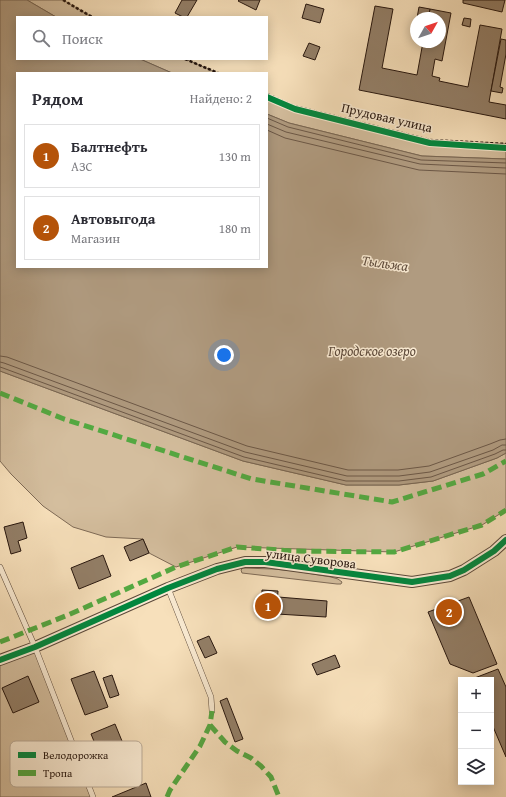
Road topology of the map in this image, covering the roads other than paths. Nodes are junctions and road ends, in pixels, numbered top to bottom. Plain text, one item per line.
1 (506, 540) edge
2 (0, 567) edge
3 (168, 588) junction
4 (35, 647) junction
5 (0, 660) edge
6 (212, 711) dead end
7 (71, 741) edge
8 (89, 787) edge
9 (93, 797) edge

1 - 3 street, улица Суворова
2 - 4 lane
3 - 4 street, улица Суворова
3 - 6 lane
4 - 5 street, улица Суворова
4 - 7 lane
8 - 9 lane

